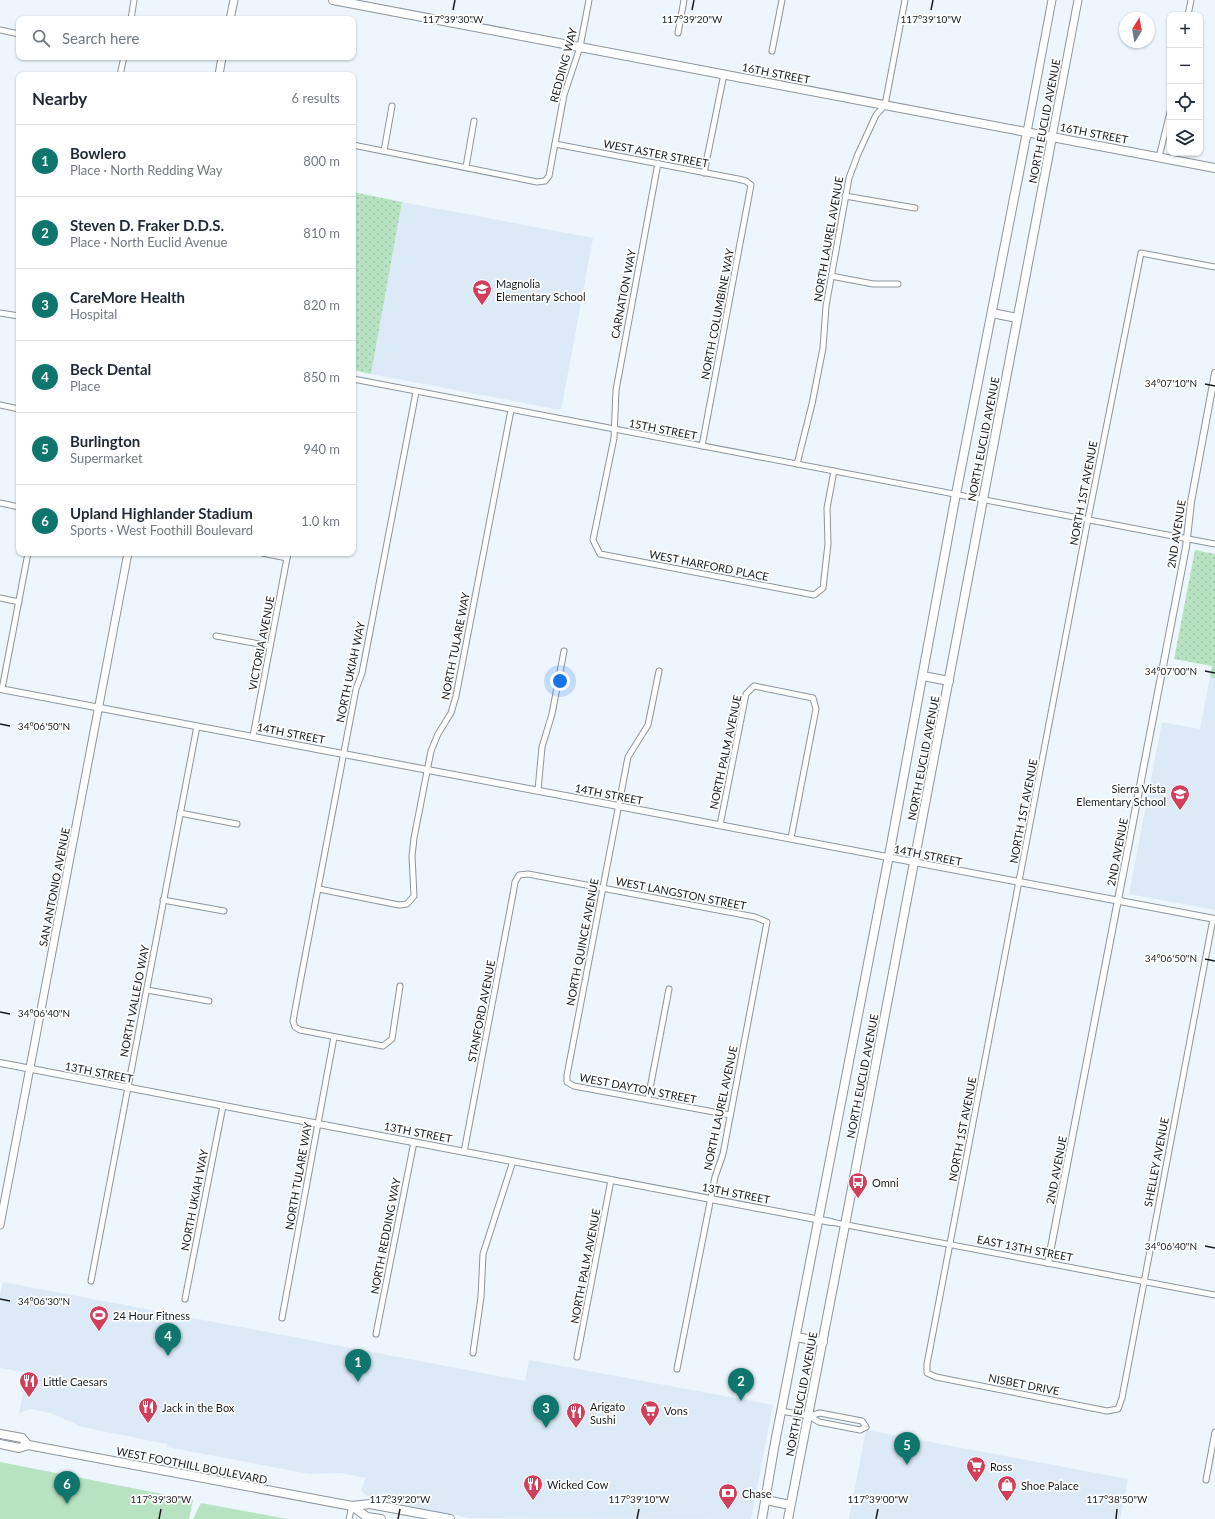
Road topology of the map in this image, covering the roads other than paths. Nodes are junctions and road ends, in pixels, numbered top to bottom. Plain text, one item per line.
1 (134, 0) edge
2 (234, 0) edge
3 (333, 0) edge
4 (589, 0) edge
5 (684, 0) edge
6 (782, 0) edge
7 (905, 0) edge
8 (1052, 0) edge
9 (1078, 0) edge
10 (1191, 0) edge
11 (344, 1) edge
12 (1189, 12) edge
13 (131, 16) edge
14 (231, 16) edge
15 (0, 30) edge
16 (16, 33) edge
17 (678, 33) dead end
18 (580, 47) junction
19 (772, 51) dead end
20 (123, 60) edge
21 (222, 60) edge
22 (121, 72) edge
23 (220, 72) edge
24 (724, 74) junction
25 (885, 105) junction
26 (392, 106) dead end
27 (474, 120) dead end
28 (1168, 120) edge
29 (1027, 132) junction
30 (1052, 137) junction
31 (555, 144) junction
32 (356, 146) edge
33 (384, 151) junction
34 (1159, 157) junction
35 (658, 163) junction
36 (466, 167) junction
37 (1215, 168) edge
38 (704, 173) junction
39 (751, 185) joint
40 (846, 196) junction
41 (915, 208) dead end
42 (1215, 267) edge
43 (831, 276) junction
44 (898, 284) dead end
45 (0, 313) edge
46 (992, 314) junction
47 (16, 316) edge
48 (1017, 318) junction
49 (1215, 373) edge
50 (356, 381) edge
51 (416, 392) junction
52 (0, 405) edge
53 (16, 408) edge
54 (511, 410) junction
55 (615, 430) junction
56 (702, 446) junction
57 (797, 464) junction
58 (834, 471) junction
59 (956, 494) junction
60 (983, 500) junction
61 (0, 503) edge
62 (16, 506) edge
63 (1088, 520) junction
64 (1187, 538) junction
65 (1215, 544) edge
66 (27, 556) edge
67 (127, 556) edge
68 (288, 556) edge
69 (0, 598) edge
70 (19, 602) junction
71 (216, 636) dead end
72 (270, 646) junction
73 (564, 651) dead end
74 (659, 671) dead end
75 (923, 676) junction
76 (949, 681) junction
77 (1, 689) edge
78 (99, 707) junction
79 (197, 726) junction
80 (253, 736) junction
81 (343, 753) junction
82 (428, 770) junction
83 (538, 790) junction
84 (618, 806) junction
85 (180, 813) junction
86 (238, 824) dead end
87 (720, 825) junction
88 (791, 838) junction
89 (889, 857) junction
90 (914, 862) junction
91 (519, 875) joint
92 (1019, 882) junction
93 (602, 888) junction
94 (319, 889) junction
95 (163, 900) junction
96 (1117, 901) junction
97 (224, 912) dead end
98 (1214, 919) edge
99 (767, 922) joint
100 (400, 986) dead end
101 (669, 989) dead end
102 (147, 990) junction
103 (209, 1001) dead end
104 (334, 1037) junction
105 (0, 1063) edge
106 (30, 1069) junction
107 (568, 1082) joint
108 (128, 1088) junction
109 (648, 1100) junction
110 (223, 1106) junction
111 (730, 1115) junction
112 (318, 1123) junction
113 (414, 1142) junction
114 (464, 1152) junction
115 (513, 1161) junction
116 (611, 1180) junction
117 (711, 1199) junction
118 (1, 1211) edge
119 (818, 1219) junction
120 (832, 1222) joint
121 (0, 1225) edge
122 (845, 1225) junction
123 (950, 1244) junction
124 (1048, 1263) junction
125 (91, 1281) dead end
126 (1144, 1281) junction
127 (1215, 1295) edge
128 (185, 1299) dead end
129 (282, 1318) dead end
130 (376, 1334) dead end
131 (796, 1337) junction
132 (823, 1342) junction
133 (473, 1353) dead end
134 (577, 1357) dead end
135 (677, 1368) dead end
136 (927, 1373) joint
137 (1118, 1409) joint
138 (782, 1411) junction
139 (809, 1416) junction
140 (1215, 1432) edge
141 (0, 1434) edge
142 (0, 1444) edge
143 (28, 1445) junction
144 (1206, 1480) dead end
145 (766, 1500) junction
146 (790, 1505) junction
147 (352, 1506) junction
148 (349, 1519) edge
149 (381, 1519) edge
150 (450, 1519) edge
151 (762, 1519) edge
152 (788, 1519) edge

1 - 13 street
2 - 14 main road
3 - 11 main road, 16TH STREET
4 - 18 street, REDDING WAY
5 - 17 street
6 - 19 street
7 - 25 street, NORTH LAUREL AVENUE
8 - 29 main road, NORTH EUCLID AVENUE
9 - 30 main road, NORTH EUCLID AVENUE
10 - 12 street
11 - 18 main road, 16TH STREET
15 - 16 street
18 - 24 main road, 16TH STREET
18 - 31 street, REDDING WAY
20 - 22 street
21 - 23 main road
24 - 25 main road, 16TH STREET
24 - 38 street
25 - 29 main road, 16TH STREET
25 - 40 street, NORTH LAUREL AVENUE
26 - 33 street
27 - 36 street
28 - 34 street
29 - 30 main road, 16TH STREET
29 - 46 main road, NORTH EUCLID AVENUE
30 - 34 main road, 16TH STREET
30 - 48 main road, NORTH EUCLID AVENUE
31 - 35 street, WEST ASTER STREET
31 - 36 street, REDDING WAY
32 - 33 street
33 - 36 street
34 - 37 main road, 16TH STREET
35 - 38 street, WEST ASTER STREET
35 - 55 street, CARNATION WAY
38 - 39 street, WEST ASTER STREET
39 - 56 street, NORTH COLUMBINE WAY
40 - 41 street
40 - 43 street, NORTH LAUREL AVENUE
42 - 63 street, NORTH 1ST AVENUE
43 - 44 street
43 - 57 street, NORTH LAUREL AVENUE
45 - 47 street
46 - 48 main road
46 - 59 main road, NORTH EUCLID AVENUE
48 - 60 main road, NORTH EUCLID AVENUE
49 - 64 street, 2ND AVENUE
50 - 51 street, 15TH STREET
51 - 54 street, 15TH STREET
51 - 81 street, NORTH UKIAH WAY
52 - 53 street
54 - 55 street, 15TH STREET
54 - 82 street, NORTH TULARE WAY
55 - 56 street, 15TH STREET
55 - 58 street, WEST HARFORD PLACE
56 - 57 street, 15TH STREET
57 - 58 street, 15TH STREET
58 - 59 street, 15TH STREET
59 - 60 street, 15TH STREET
59 - 75 main road, NORTH EUCLID AVENUE
60 - 63 street, 15TH STREET
60 - 76 main road, NORTH EUCLID AVENUE
61 - 62 street
63 - 64 street, 15TH STREET
63 - 92 street, NORTH 1ST AVENUE
64 - 65 street, 15TH STREET
64 - 96 street, 2ND AVENUE
66 - 70 street
67 - 78 main road, SAN ANTONIO AVENUE
68 - 72 street, VICTORIA AVENUE
69 - 70 street
70 - 77 street
71 - 72 street
72 - 80 street, VICTORIA AVENUE
73 - 83 street
74 - 84 street, NORTH QUINCE AVENUE
75 - 76 main road
75 - 89 main road, NORTH EUCLID AVENUE
76 - 90 main road, NORTH EUCLID AVENUE
77 - 78 street, 14TH STREET
78 - 79 street, 14TH STREET
78 - 106 main road, SAN ANTONIO AVENUE
79 - 80 street, 14TH STREET
79 - 85 street, NORTH VALLEJO WAY
80 - 81 street, 14TH STREET
81 - 82 street, 14TH STREET
81 - 94 street, NORTH UKIAH WAY
82 - 83 street, 14TH STREET
82 - 94 street, NORTH TULARE WAY
83 - 84 street, 14TH STREET
84 - 87 street, 14TH STREET
84 - 93 street, NORTH QUINCE AVENUE
85 - 86 street
85 - 95 street, NORTH VALLEJO WAY
87 - 88 street, 14TH STREET
87 - 88 street, NORTH PALM AVENUE
88 - 89 street, 14TH STREET
89 - 90 street, 14TH STREET
89 - 119 main road, NORTH EUCLID AVENUE
90 - 92 street, 14TH STREET
90 - 122 main road, NORTH EUCLID AVENUE
91 - 93 street, WEST LANGSTON STREET
91 - 114 street, STANFORD AVENUE
92 - 96 street, 14TH STREET
92 - 123 street, NORTH 1ST AVENUE
93 - 99 street, WEST LANGSTON STREET
93 - 107 street, NORTH QUINCE AVENUE
94 - 104 street, NORTH UKIAH WAY
95 - 97 street
95 - 102 street, NORTH VALLEJO WAY
96 - 98 street, 14TH STREET
96 - 124 street, 2ND AVENUE
98 - 126 street, SHELLEY AVENUE
99 - 111 street, NORTH LAUREL AVENUE
100 - 104 street
101 - 109 street
102 - 103 street
102 - 108 street, NORTH VALLEJO WAY
104 - 112 street, NORTH TULARE WAY
105 - 106 street, 13TH STREET
106 - 108 street, 13TH STREET
106 - 118 main road, SAN ANTONIO AVENUE
107 - 109 street, WEST DAYTON STREET
108 - 110 street, 13TH STREET
108 - 125 street, NORTH VALLEJO WAY
109 - 111 street, WEST DAYTON STREET
110 - 112 street, 13TH STREET
110 - 128 street, NORTH UKIAH WAY
111 - 117 street, NORTH LAUREL AVENUE
112 - 113 street, 13TH STREET
112 - 129 street, NORTH TULARE WAY
113 - 114 street, 13TH STREET
113 - 130 street, NORTH REDDING WAY
114 - 115 street, 13TH STREET
115 - 116 street, 13TH STREET
115 - 133 street
116 - 117 street, 13TH STREET
116 - 134 street, NORTH PALM AVENUE
117 - 119 street, 13TH STREET
117 - 135 street, NORTH LAUREL AVENUE
118 - 121 main road, SAN ANTONIO AVENUE
119 - 120 street, 13TH STREET
119 - 131 main road, NORTH EUCLID AVENUE
120 - 122 street, EAST 13TH STREET
122 - 123 street, EAST 13TH STREET
122 - 132 main road, NORTH EUCLID AVENUE
123 - 124 street, EAST 13TH STREET
123 - 136 street, NORTH 1ST AVENUE
124 - 126 street, EAST 13TH STREET
126 - 127 street, EAST 13TH STREET
126 - 137 street, SHELLEY AVENUE
131 - 132 main road
131 - 138 main road, NORTH EUCLID AVENUE
132 - 139 main road, NORTH EUCLID AVENUE
136 - 137 street, NISBET DRIVE
138 - 139 street
138 - 145 main road, NORTH EUCLID AVENUE
139 - 139 street
139 - 146 main road, NORTH EUCLID AVENUE
140 - 144 street
141 - 143 main road, WEST FOOTHILL BOULEVARD
142 - 143 main road, WEST FOOTHILL BOULEVARD
143 - 147 main road, WEST FOOTHILL BOULEVARD
145 - 146 main road
145 - 151 main road, NORTH EUCLID AVENUE
146 - 152 main road, NORTH EUCLID AVENUE
147 - 148 street
147 - 149 main road, WEST FOOTHILL BOULEVARD
147 - 150 main road, WEST FOOTHILL BOULEVARD

